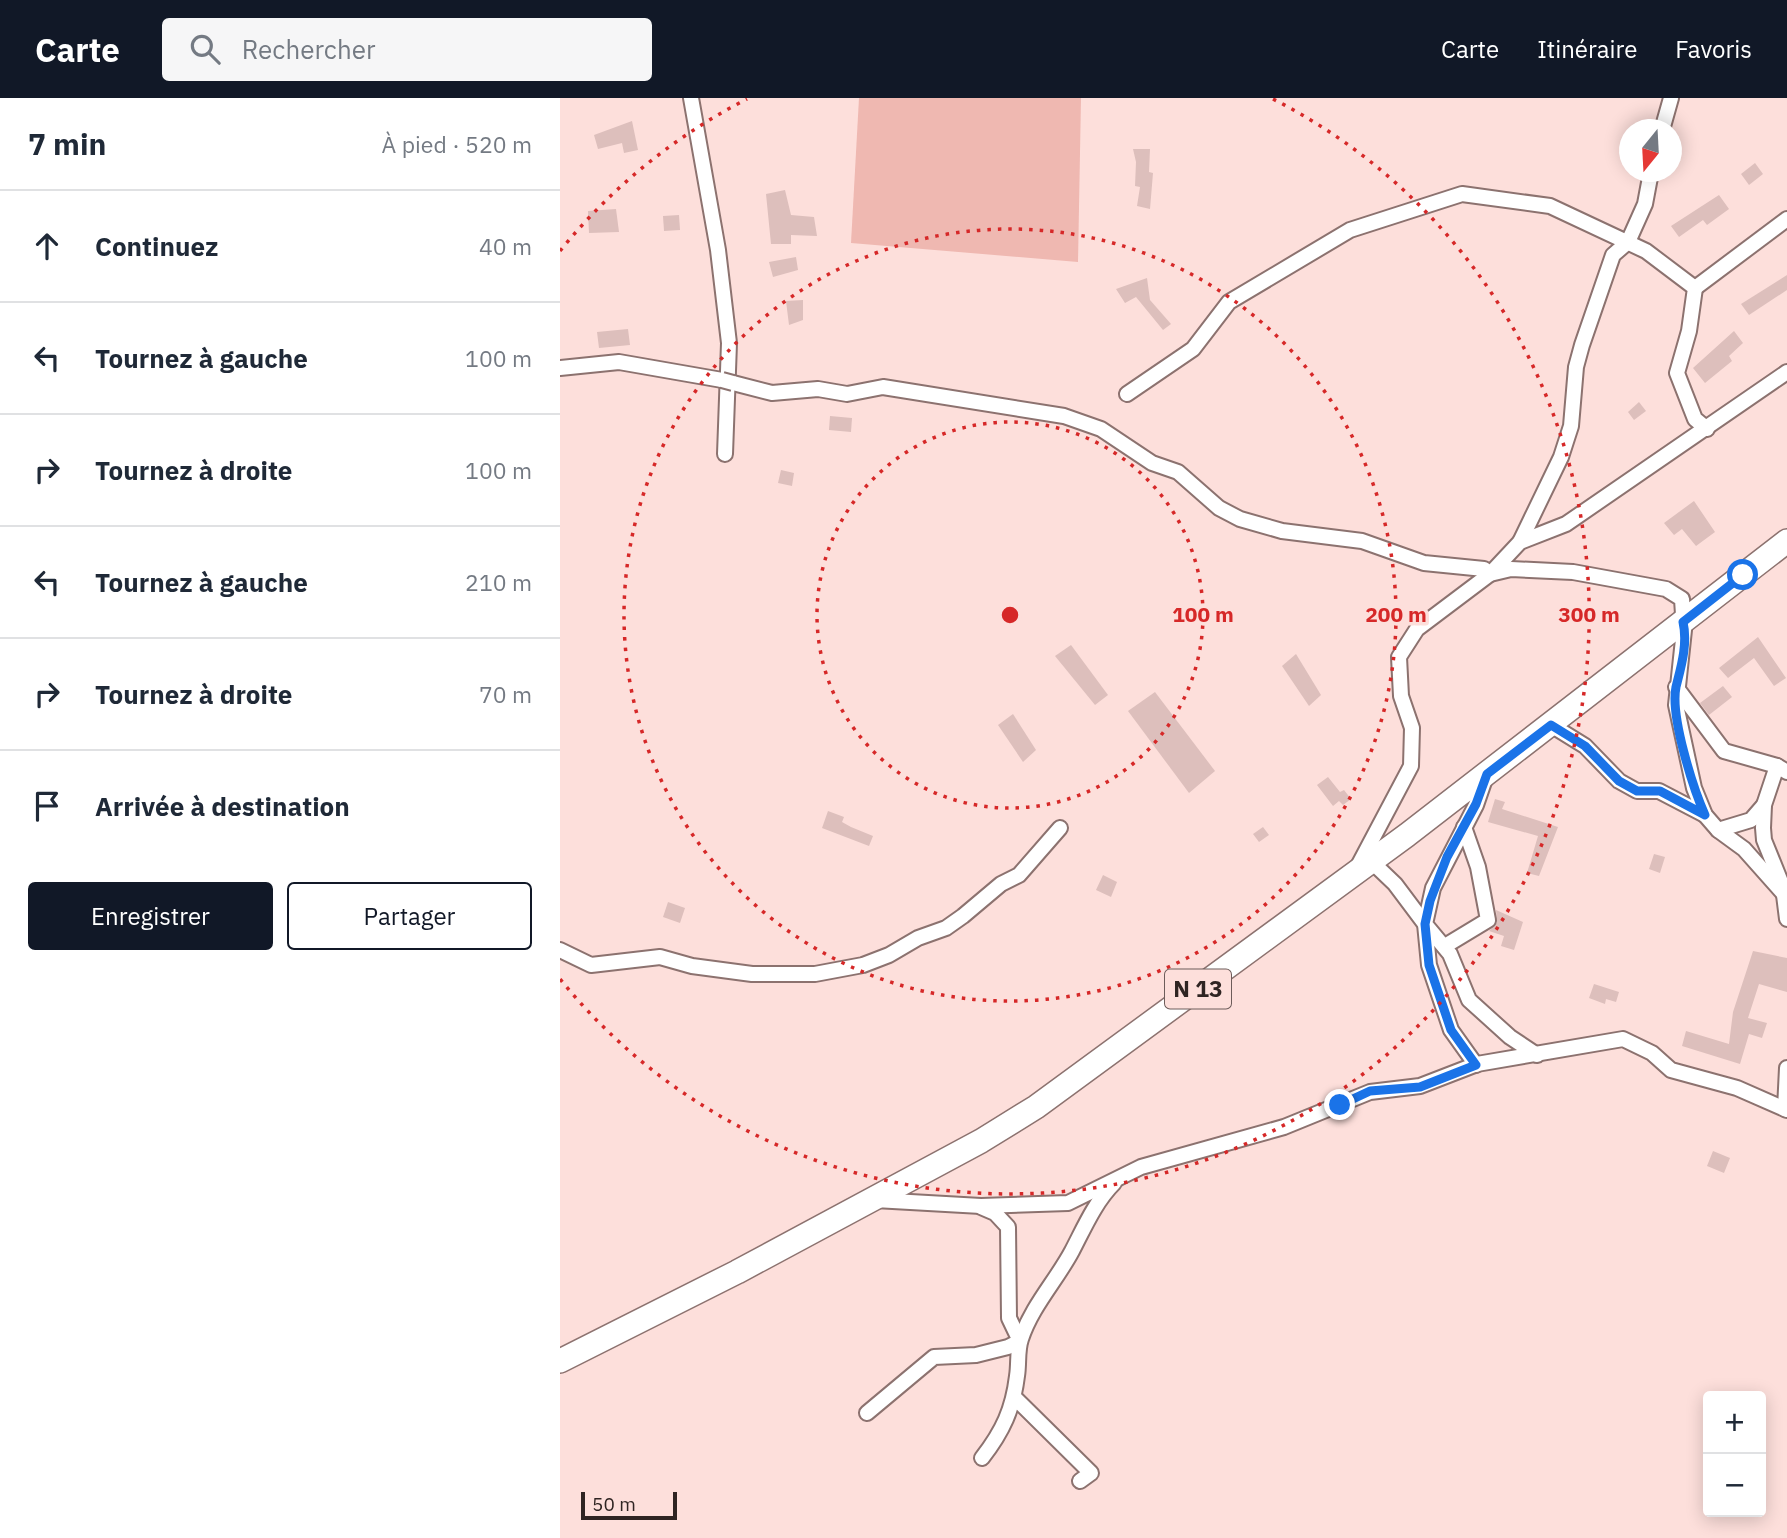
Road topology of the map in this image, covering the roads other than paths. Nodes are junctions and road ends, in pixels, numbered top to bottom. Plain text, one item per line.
1 (691, 98) edge
2 (1671, 98) edge
3 (1665, 119) edge
4 (1649, 182) edge
5 (1787, 219) edge
6 (1628, 243) junction
7 (1695, 288) junction
8 (560, 368) edge
9 (1787, 372) edge
10 (1127, 394) dead end
11 (1707, 429) junction
12 (725, 454) dead end
13 (1787, 541) edge
14 (1520, 542) junction
15 (1490, 574) junction
16 (1683, 622) junction
17 (1676, 687) junction
18 (1551, 725) junction
19 (1782, 769) edge
20 (1487, 774) junction
21 (1764, 805) junction
22 (1705, 815) junction
23 (1464, 827) junction
24 (1060, 828) dead end
25 (1718, 830) junction
26 (1363, 868) junction
27 (1784, 894) junction
28 (1787, 919) edge
29 (1425, 924) junction
30 (1445, 946) junction
31 (560, 950) edge
32 (1537, 1055) junction
33 (1476, 1065) junction
34 (1787, 1068) edge
35 (1786, 1110) edge
36 (1125, 1173) junction
37 (871, 1200) junction
38 (981, 1206) junction
39 (1020, 1341) junction
40 (560, 1360) edge
41 (1014, 1397) junction
42 (867, 1413) dead end
43 (982, 1458) dead end
44 (1080, 1481) dead end

1 - 12 street
2 - 3 street
4 - 6 street
5 - 7 street
6 - 7 street
6 - 10 street
6 - 14 street
7 - 11 street
8 - 15 street
9 - 11 street
11 - 14 street
13 - 16 main road, N 13
14 - 15 street
15 - 16 street
15 - 26 street
16 - 17 street
16 - 18 main road, N 13
17 - 19 street
17 - 22 street
18 - 20 main road, N 13
18 - 22 street
19 - 21 street
20 - 23 street
20 - 26 main road, N 13
21 - 25 street
21 - 27 street
22 - 25 street
23 - 29 street
23 - 30 street
24 - 31 street
25 - 27 street
26 - 29 street
26 - 37 main road, N 13
27 - 28 street
29 - 30 street
29 - 33 street
30 - 32 street
32 - 33 street
32 - 35 street
33 - 36 street
34 - 35 street
36 - 38 street
36 - 39 street
37 - 38 street
37 - 40 main road, N 13
38 - 39 street
39 - 41 street
39 - 42 street
41 - 43 street
41 - 44 street

